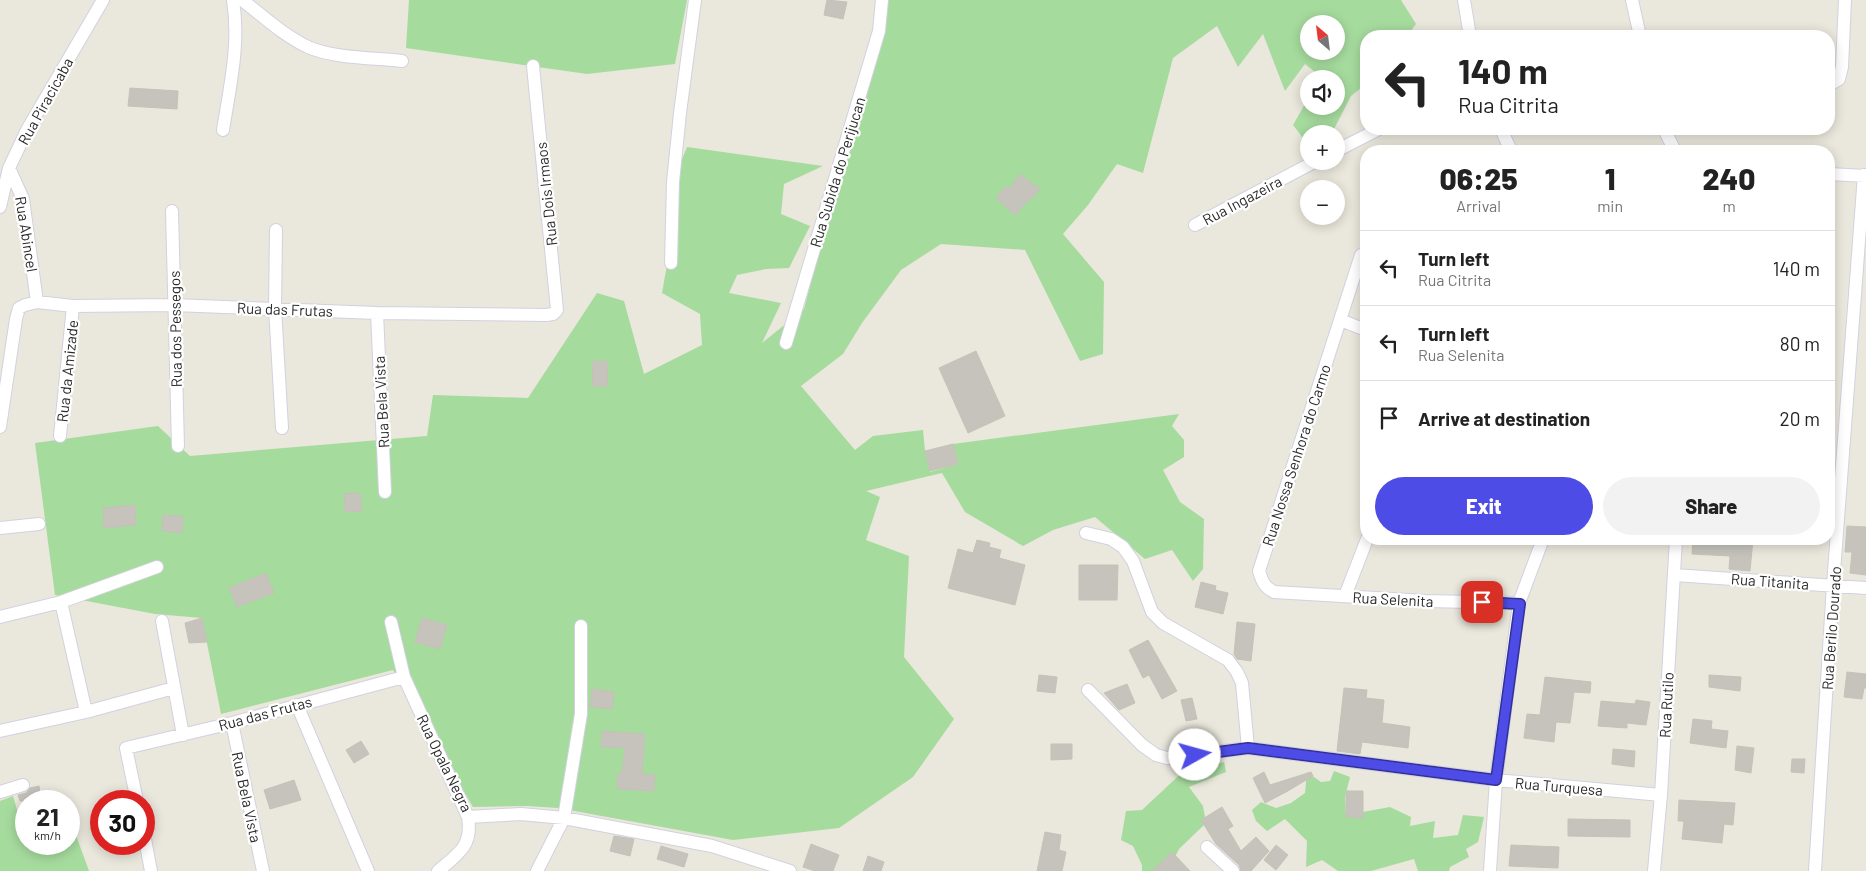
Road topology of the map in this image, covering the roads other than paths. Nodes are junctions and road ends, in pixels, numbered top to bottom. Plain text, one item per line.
1 (103, 0) edge
2 (233, 0) edge
3 (242, 0) edge
4 (695, 0) edge
5 (882, 0) edge
6 (1464, 0) edge
7 (1632, 0) edge
8 (1845, 0) edge
9 (1469, 30) edge
10 (1639, 30) edge
11 (402, 61) dead end
12 (533, 66) dead end
13 (1835, 81) edge
14 (224, 130) dead end
15 (1367, 135) edge
16 (1345, 146) edge
17 (4, 169) edge
18 (1300, 169) edge
19 (1835, 174) edge
20 (1865, 176) edge
21 (0, 207) edge
22 (172, 211) dead end
23 (1195, 225) dead end
24 (276, 230) dead end
25 (1360, 258) edge
26 (671, 263) dead end
27 (31, 303) junction
28 (174, 305) junction
29 (73, 306) junction
30 (275, 308) junction
31 (377, 313) junction
32 (546, 315) joint
33 (1340, 320) junction
34 (1360, 328) edge
35 (786, 343) dead end
36 (0, 428) edge
37 (282, 428) dead end
38 (60, 436) dead end
39 (178, 446) dead end
40 (385, 492) dead end
41 (39, 524) dead end
42 (0, 528) edge
43 (1086, 533) dead end
44 (1365, 545) edge
45 (1541, 545) edge
46 (1676, 545) edge
47 (157, 567) dead end
48 (1674, 575) junction
49 (1833, 585) junction
50 (1267, 588) joint
51 (1866, 588) edge
52 (1345, 596) junction
53 (61, 602) junction
54 (1520, 604) junction
55 (0, 617) edge
56 (162, 621) dead end
57 (391, 622) dead end
58 (581, 626) dead end
59 (404, 677) junction
60 (174, 688) junction
61 (1088, 690) dead end
62 (297, 705) junction
63 (86, 712) junction
64 (232, 723) junction
65 (0, 731) edge
66 (183, 735) junction
67 (1248, 748) junction
68 (1496, 780) junction
69 (23, 785) dead end
70 (135, 790) edge
71 (0, 792) edge
72 (1661, 796) junction
73 (468, 817) junction
74 (564, 818) junction
75 (1207, 847) dead end
76 (148, 855) edge
77 (151, 871) edge
78 (263, 871) edge
79 (368, 871) edge
80 (438, 871) edge
81 (537, 871) edge
82 (790, 871) edge
83 (1233, 871) edge
84 (1490, 871) edge
85 (1654, 871) edge
86 (1815, 871) edge

1 - 17 street, Rua Piracicaba
2 - 14 street
3 - 11 street
4 - 26 street
5 - 35 street, Rua Subida do Perijucan
6 - 9 street
7 - 10 street
8 - 13 street
12 - 32 street, Rua Dois Irmaos
15 - 16 street
17 - 21 street, Rua Piracicaba
17 - 27 street, Rua Abincel
18 - 23 street, Rua Ingazeira
19 - 20 street
20 - 49 street, Rua Berilo Dourado
22 - 28 street, Rua dos Pessegos
24 - 30 street
25 - 33 street, Rua Nossa Senhora do Carmo
27 - 29 street, Rua das Frutas
27 - 36 street
28 - 29 street, Rua das Frutas
28 - 30 street, Rua das Frutas
28 - 39 street, Rua dos Pessegos
29 - 38 street, Rua da Amizade
30 - 31 street, Rua das Frutas
30 - 37 street
31 - 32 street, Rua das Frutas
31 - 40 street, Rua Bela Vista
33 - 34 street
33 - 50 street, Rua Nossa Senhora do Carmo
41 - 42 street
43 - 67 street
44 - 52 street
45 - 54 street
46 - 48 street, Rua Rutilo
47 - 53 street
48 - 49 street, Rua Titanita
48 - 72 street, Rua Rutilo
49 - 51 street, Rua Titanita
49 - 86 street, Rua Berilo Dourado
50 - 52 street, Rua Selenita
52 - 54 street, Rua Selenita
53 - 55 street
53 - 63 street
54 - 68 street
56 - 60 street
57 - 59 street, Rua Opala Negra
58 - 74 street
59 - 62 street, Rua das Frutas
59 - 73 street, Rua Opala Negra
60 - 63 street
60 - 66 street
61 - 67 street, Rua Turquesa
62 - 64 street, Rua das Frutas
62 - 79 street
63 - 65 street
64 - 66 street, Rua das Frutas
64 - 78 street, Rua Bela Vista
66 - 70 street, Rua das Frutas
67 - 68 street, Rua Turquesa
68 - 72 street, Rua Turquesa
68 - 84 street
69 - 71 street
72 - 85 street, Rua Rutilo
73 - 74 street, Rua Opala Negra
73 - 80 street
74 - 81 street
74 - 82 street, Rua Opala Negra
75 - 83 street
76 - 77 street

